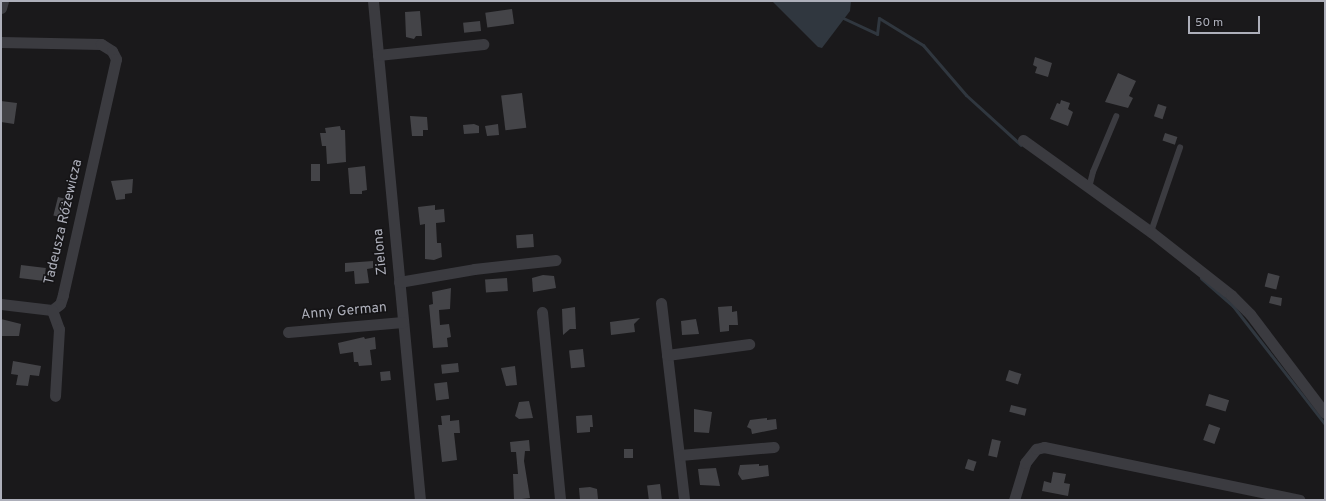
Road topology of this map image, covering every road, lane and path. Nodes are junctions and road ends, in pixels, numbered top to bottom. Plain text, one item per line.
1 (3, 1) edge
2 (373, 1) edge
3 (1, 8) edge
4 (1, 42) edge
5 (483, 44) dead end
6 (378, 55) junction
7 (1116, 117) dead end
8 (1023, 140) dead end
9 (1180, 148) dead end
10 (1089, 188) junction
11 (1151, 232) junction
12 (556, 260) dead end
13 (399, 282) junction
14 (660, 303) dead end
15 (1, 304) edge
16 (52, 310) junction
17 (542, 312) dead end
18 (403, 322) junction
19 (288, 332) dead end
20 (749, 344) dead end
21 (667, 355) junction
22 (55, 396) dead end
23 (1325, 413) edge
24 (774, 447) dead end
25 (680, 455) junction
26 (420, 500) edge
27 (560, 500) edge
28 (684, 500) edge
29 (1014, 500) edge
30 (1300, 500) edge

1 - 3 street
2 - 6 street, Zielona
4 - 16 street, Tadeusza Różewicza
5 - 6 street
6 - 13 street, Zielona
7 - 10 lane
8 - 10 street
9 - 11 lane
10 - 11 street
11 - 23 street
12 - 13 street
13 - 18 street, Zielona
14 - 21 street
15 - 16 street
16 - 22 street
17 - 27 street
18 - 19 street, Anny German
18 - 26 street, Zielona
20 - 21 street
21 - 25 street
24 - 25 street
25 - 28 street
29 - 30 street

